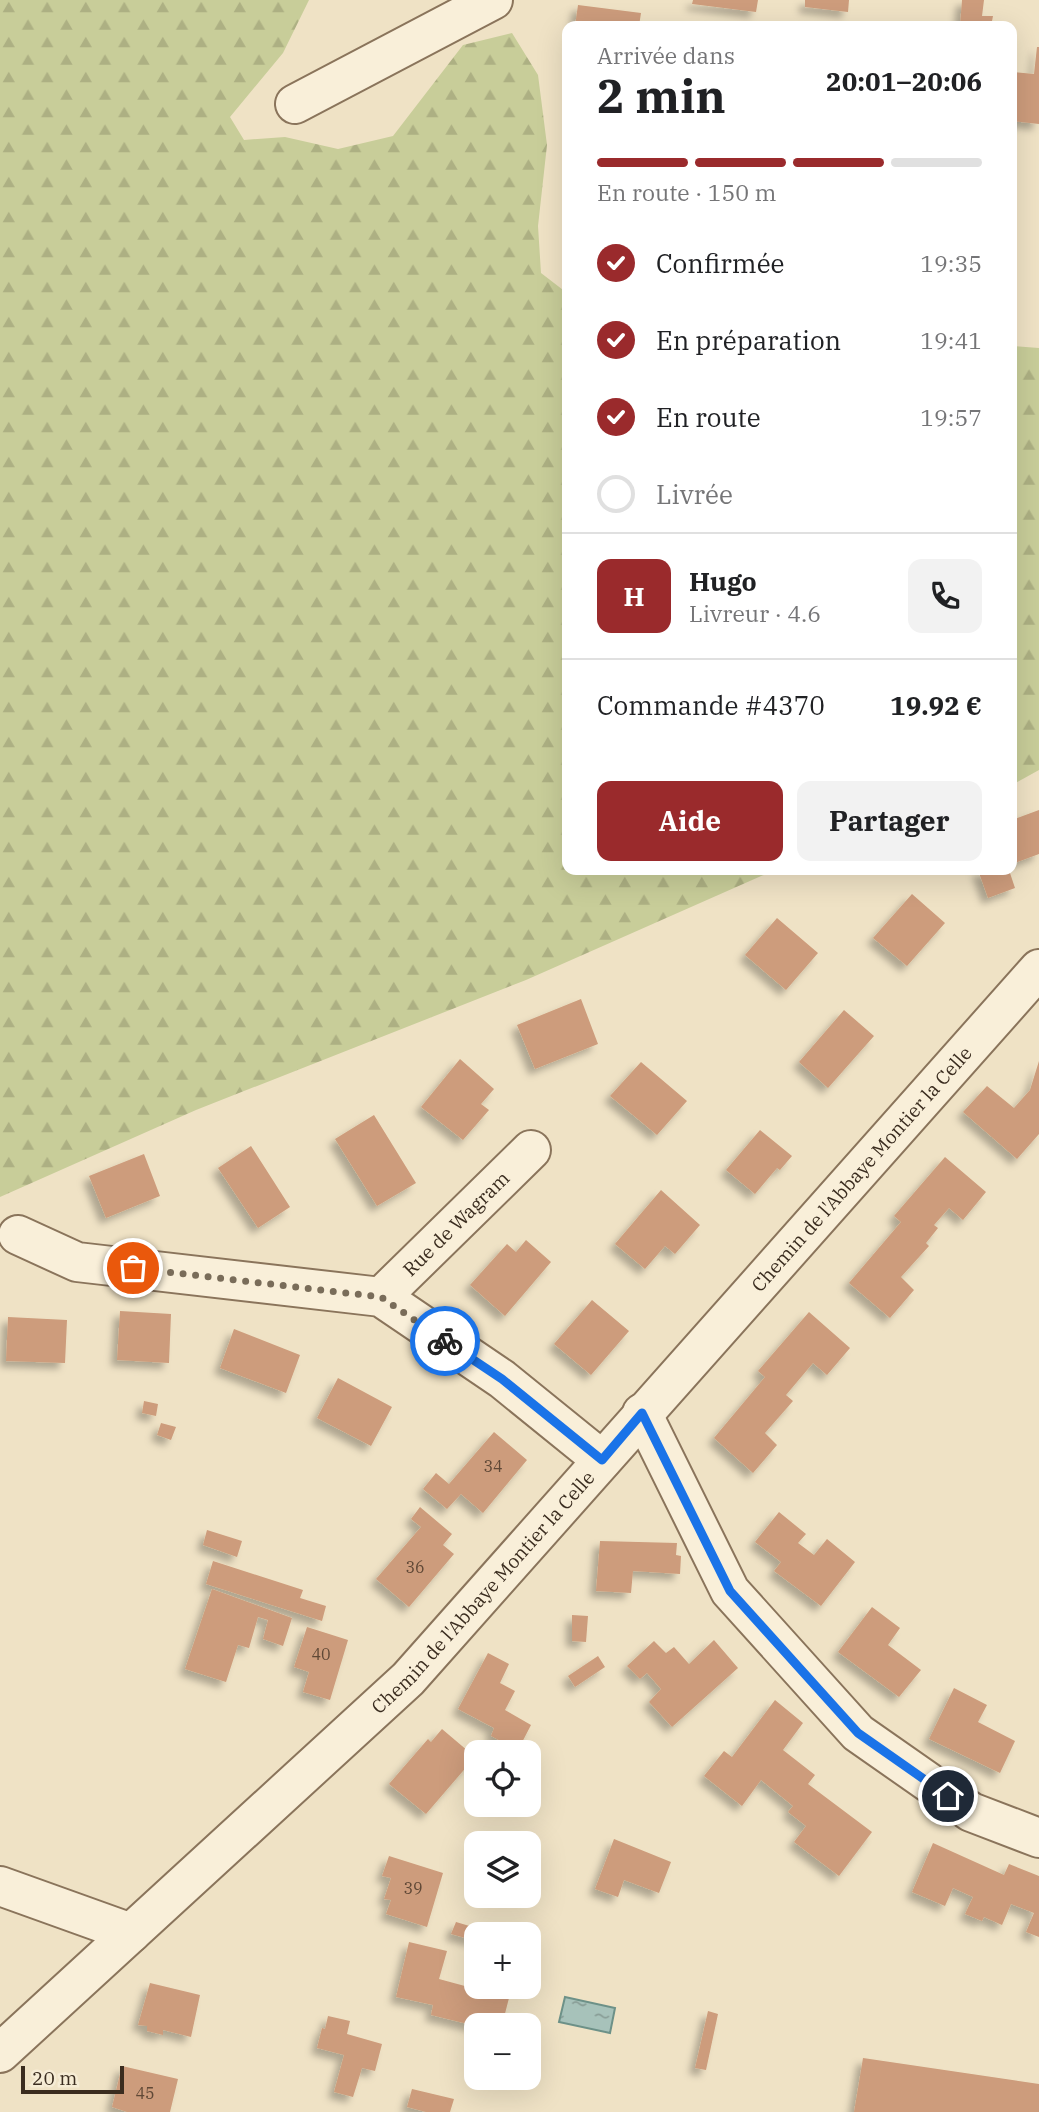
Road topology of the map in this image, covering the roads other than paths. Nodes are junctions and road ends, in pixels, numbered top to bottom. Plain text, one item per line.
1 (493, 0) edge
2 (295, 104) dead end
3 (1039, 969) edge
4 (531, 1150) dead end
5 (18, 1235) dead end
6 (381, 1297) junction
7 (642, 1413) junction
8 (602, 1460) junction
9 (1039, 1838) edge
10 (0, 1885) edge
11 (131, 1933) junction
12 (0, 2053) edge

1 - 2 street
3 - 7 street, Chemin de l'Abbaye Montier la Celle
4 - 6 street, Rue de Wagram
5 - 6 street
6 - 8 street
7 - 8 street, Chemin de l'Abbaye Montier la Celle
7 - 9 street
8 - 11 street, Chemin de l'Abbaye Montier la Celle
10 - 11 street
11 - 12 street, Chemin de l'Abbaye Montier la Celle

